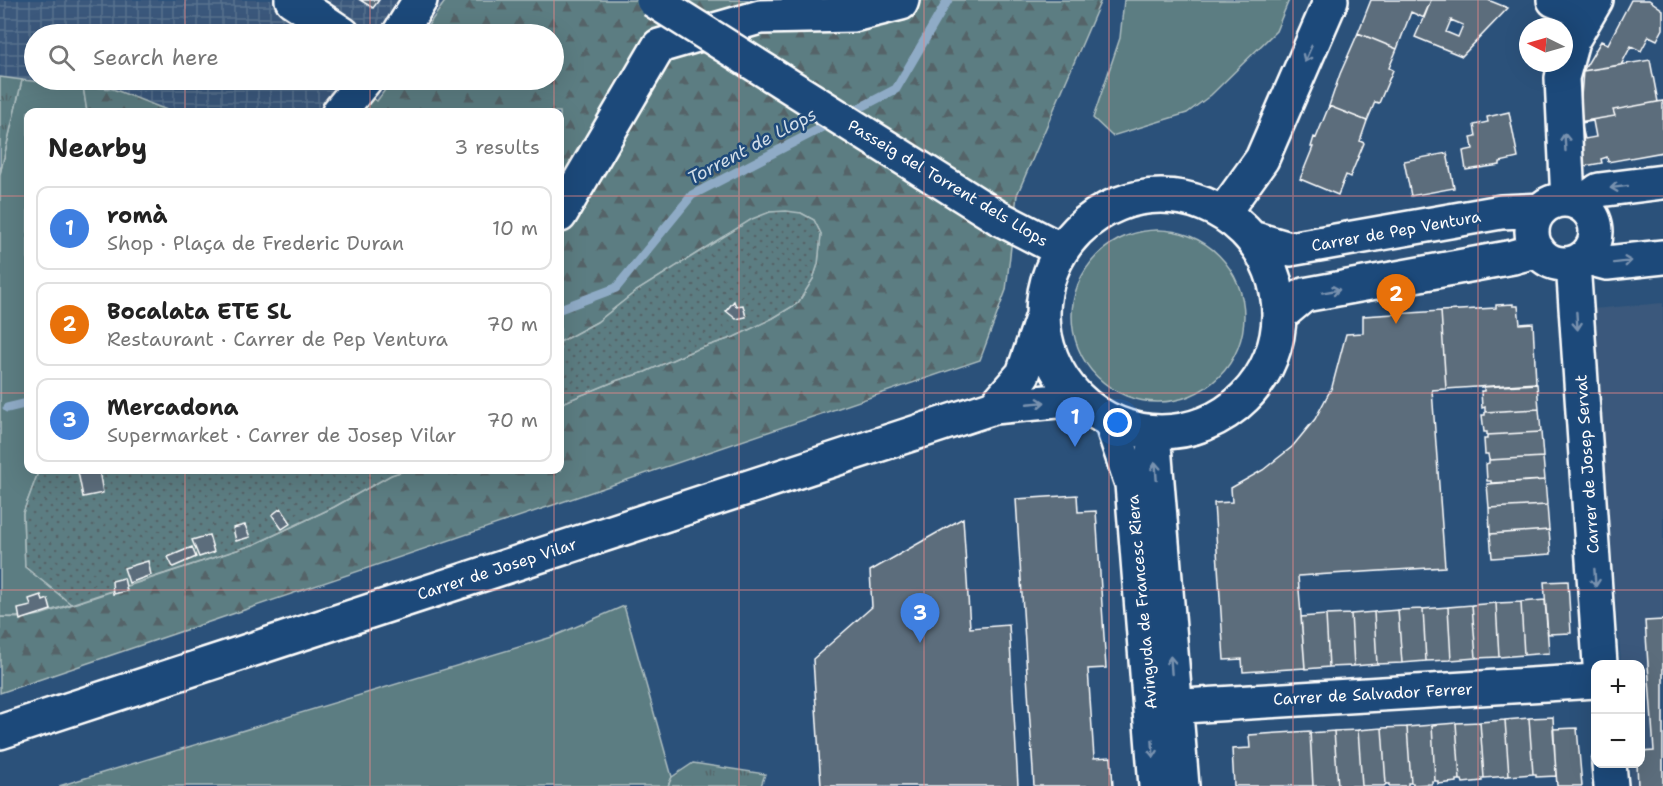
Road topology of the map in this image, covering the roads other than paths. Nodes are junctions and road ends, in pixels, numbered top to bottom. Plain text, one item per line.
1 (292, 0) edge
2 (420, 0) edge
3 (653, 0) edge
4 (902, 0) edge
5 (1332, 0) edge
6 (1554, 0) edge
7 (1592, 7) edge
8 (328, 24) edge
9 (405, 24) edge
10 (357, 90) edge
11 (342, 108) edge
12 (1663, 182) edge
13 (1563, 205) junction
14 (564, 208) edge
15 (1223, 213) junction
16 (1252, 237) junction
17 (1061, 250) junction
18 (1538, 250) junction
19 (1663, 257) edge
20 (1579, 260) junction
21 (1043, 315) junction
22 (1280, 315) junction
23 (1078, 399) junction
24 (994, 407) junction
25 (1111, 422) junction
26 (1153, 433) junction
27 (1600, 660) edge
28 (1591, 681) edge
29 (1162, 707) junction
30 (0, 732) edge
31 (1609, 768) edge
32 (1156, 786) edge
33 (1182, 786) edge
34 (1611, 786) edge

1 - 8 street
2 - 9 street
3 - 17 street, Passeig del Torrent dels Llops, bridge
4 - 14 street
5 -> 15 street
6 - 7 street
13 -> 7 street
10 - 11 street
12 -> 13 street, Carrer de Pep Ventura
13 - 16 street, Carrer de Pep Ventura
13 - 18 street
13 - 20 street
15 - 16 street
15 - 17 street
16 - 22 street
17 - 21 street
18 - 20 street
22 -> 18 street
20 -> 19 street
20 -> 27 street, Carrer de Josep Servat
21 - 23 street
21 - 24 street
22 - 26 street
24 -> 23 street, Carrer de Josep Vilar
23 - 25 street
24 - 30 street, Carrer de Josep Vilar
25 - 26 street
25 - 29 street, Avinguda de Francesc Riera
29 -> 26 street, Avinguda de Francesc Riera
28 - 29 street, Carrer de Salvador Ferrer
29 -> 32 street, Avinguda de Francesc Riera
29 - 33 street, Avinguda de Francesc Riera
31 - 34 street

